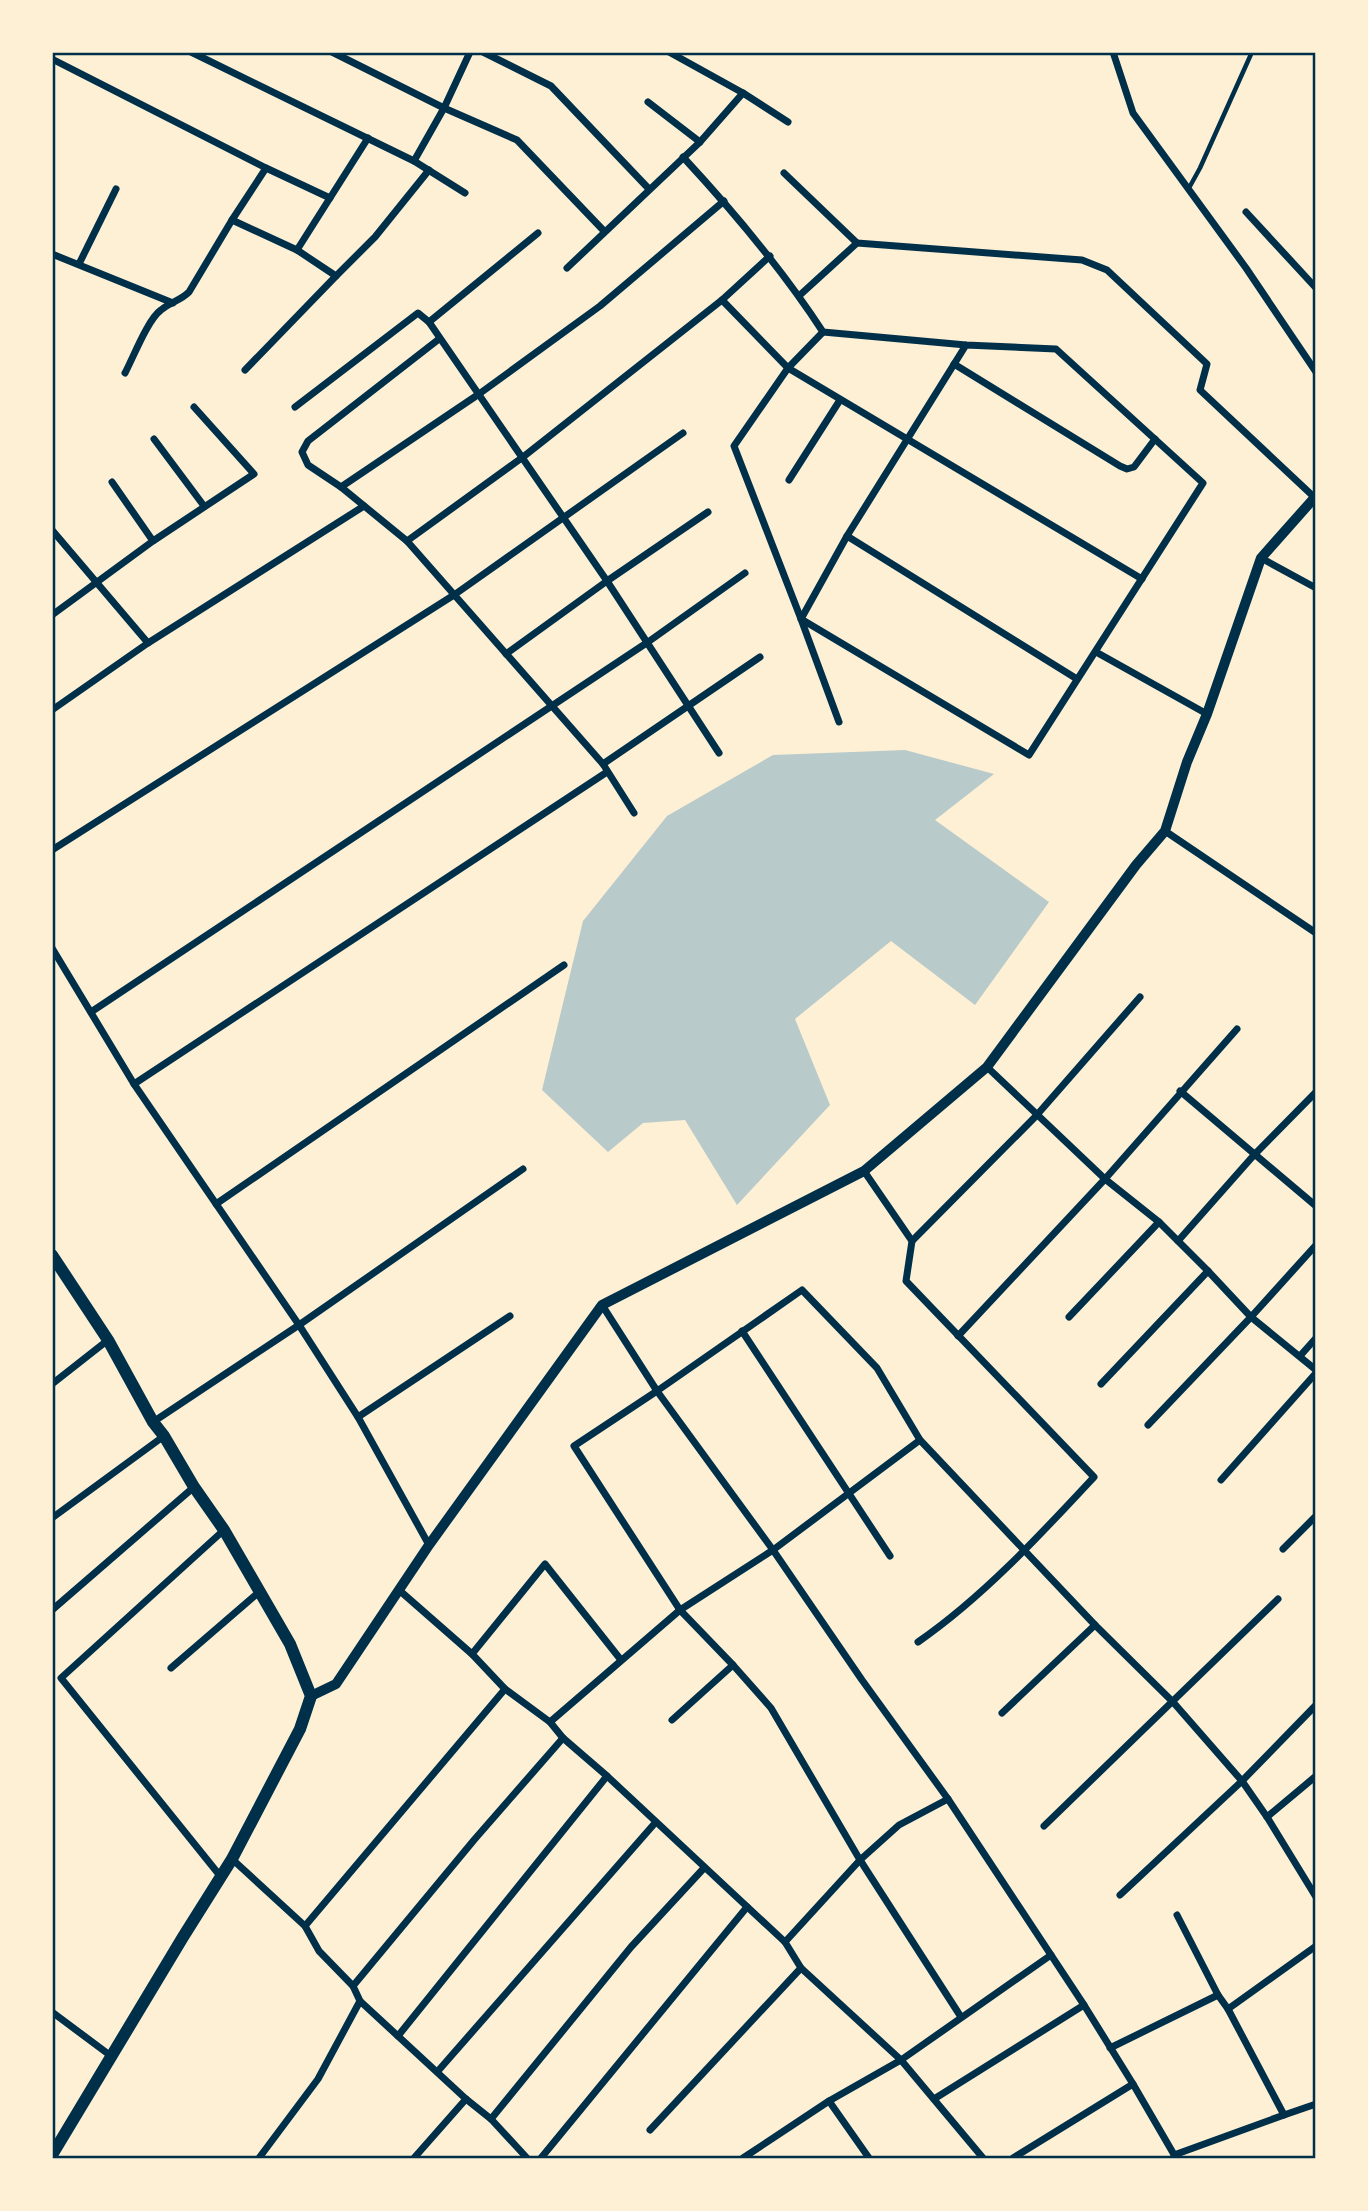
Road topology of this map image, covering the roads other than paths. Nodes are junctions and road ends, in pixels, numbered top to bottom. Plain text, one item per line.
1 (191, 52) edge
2 (332, 52) edge
3 (470, 52) edge
4 (669, 52) edge
5 (1113, 52) edge
6 (1252, 52) edge
7 (488, 54) edge
8 (52, 59) edge
9 (743, 93) junction
10 (648, 102) dead end
11 (444, 108) junction
12 (788, 122) dead end
13 (368, 138) junction
14 (699, 142) junction
15 (683, 157) junction
16 (414, 161) junction
17 (267, 168) junction
18 (429, 170) junction
19 (784, 173) dead end
20 (116, 189) dead end
21 (649, 189) junction
22 (1188, 189) junction
23 (465, 192) dead end
24 (330, 198) junction
25 (724, 201) junction
26 (1246, 212) dead end
27 (232, 220) junction
28 (604, 231) junction
29 (538, 233) dead end
30 (857, 243) junction
31 (297, 250) junction
32 (52, 254) edge
33 (770, 256) junction
34 (79, 264) junction
35 (567, 268) dead end
36 (336, 276) junction
37 (1315, 288) edge
38 (800, 295) junction
39 (722, 300) junction
40 (173, 303) junction
41 (429, 322) junction
42 (823, 332) junction
43 (439, 339) junction
44 (966, 345) junction
45 (954, 364) junction
46 (788, 368) junction
47 (245, 370) dead end
48 (1315, 372) edge
49 (125, 373) dead end
50 (479, 394) junction
51 (840, 400) junction
52 (194, 407) dead end
53 (295, 407) dead end
54 (683, 433) dead end
55 (154, 439) dead end
56 (906, 439) junction
57 (1155, 439) junction
58 (523, 457) junction
59 (789, 480) dead end
60 (112, 482) dead end
61 (341, 487) junction
62 (1315, 496) edge
63 (204, 506) junction
64 (365, 506) junction
65 (708, 512) dead end
66 (565, 518) junction
67 (52, 530) edge
68 (847, 536) junction
69 (153, 541) junction
70 (407, 541) junction
71 (1261, 558) junction
72 (745, 573) dead end
73 (1142, 579) junction
74 (607, 581) junction
75 (97, 582) junction
76 (1315, 588) edge
77 (454, 595) junction
78 (52, 615) edge
79 (801, 619) junction
80 (648, 642) junction
81 (148, 643) junction
82 (1096, 652) junction
83 (506, 654) junction
84 (760, 657) dead end
85 (1077, 680) junction
86 (689, 704) junction
87 (552, 706) junction
88 (52, 710) edge
89 (1207, 714) junction
90 (839, 722) dead end
91 (719, 752) dead end
92 (603, 764) junction
93 (607, 772) junction
94 (634, 813) dead end
95 (1164, 831) junction
96 (52, 850) edge
97 (1315, 933) edge
98 (52, 948) edge
99 (564, 965) dead end
100 (1139, 997) dead end
101 (91, 1012) junction
102 (1237, 1029) dead end
103 (987, 1067) junction
104 (134, 1084) junction
105 (1180, 1091) junction
106 (1315, 1093) edge
107 (1036, 1116) junction
108 (1254, 1156) junction
109 (523, 1169) dead end
110 (864, 1171) junction
111 (1105, 1179) junction
112 (216, 1204) junction
113 (1315, 1206) edge
114 (1159, 1222) junction
115 (912, 1241) junction
116 (1178, 1241) junction
117 (1315, 1245) edge
118 (53, 1255) edge
119 (1208, 1270) junction
120 (602, 1305) junction
121 (510, 1316) dead end
122 (1069, 1317) dead end
123 (1251, 1317) junction
124 (299, 1325) junction
125 (742, 1331) junction
126 (958, 1336) junction
127 (1315, 1338) edge
128 (108, 1340) junction
129 (1300, 1356) junction
130 (1315, 1372) edge
131 (52, 1384) edge
132 (1101, 1384) dead end
133 (657, 1391) junction
134 (358, 1417) junction
135 (153, 1422) junction
136 (1148, 1425) dead end
137 (164, 1436) junction
138 (920, 1440) junction
139 (1221, 1480) dead end
140 (194, 1487) junction
141 (849, 1494) junction
142 (1315, 1516) edge
143 (52, 1518) edge
144 (224, 1530) junction
145 (429, 1545) junction
146 (1283, 1549) dead end
147 (773, 1550) junction
148 (1025, 1551) junction
149 (890, 1556) dead end
150 (399, 1590) junction
151 (259, 1592) junction
152 (1278, 1599) dead end
153 (52, 1610) edge
154 (680, 1610) junction
155 (1095, 1625) junction
156 (918, 1642) dead end
157 (472, 1654) junction
158 (621, 1660) junction
159 (733, 1665) junction
160 (171, 1668) dead end
161 (505, 1689) junction
162 (311, 1696) junction
163 (1173, 1702) junction
164 (1315, 1705) edge
165 (1002, 1713) dead end
166 (672, 1720) dead end
167 (550, 1722) junction
168 (563, 1738) junction
169 (607, 1776) junction
170 (1315, 1776) edge
171 (1242, 1781) junction
172 (948, 1799) junction
173 (1268, 1817) junction
174 (655, 1823) junction
175 (1045, 1826) dead end
176 (232, 1859) junction
177 (860, 1860) junction
178 (704, 1867) junction
179 (222, 1878) junction
180 (1120, 1895) dead end
181 (1315, 1897) edge
182 (747, 1907) junction
183 (1177, 1915) dead end
184 (305, 1926) junction
185 (785, 1942) junction
186 (1315, 1946) edge
187 (1051, 1955) junction
188 (801, 1968) junction
189 (354, 1986) junction
190 (1218, 1995) junction
191 (360, 2001) junction
192 (1084, 2005) junction
193 (1228, 2009) junction
194 (52, 2012) edge
195 (961, 2017) junction
196 (398, 2036) junction
197 (1111, 2048) junction
198 (111, 2056) junction
199 (901, 2060) junction
200 (438, 2071) junction
201 (1133, 2084) junction
202 (466, 2099) junction
203 (934, 2099) junction
204 (830, 2101) junction
205 (1315, 2104) edge
206 (1284, 2115) junction
207 (491, 2119) junction
208 (650, 2130) dead end
209 (52, 2155) edge
210 (1175, 2157) edge
211 (259, 2158) edge
212 (414, 2158) edge
213 (527, 2158) edge
214 (541, 2158) edge
215 (743, 2158) edge
216 (869, 2158) edge
217 (983, 2158) edge
218 (1013, 2158) edge

1 - 13 street
2 - 11 street
3 - 11 street
4 - 9 street
5 - 22 street
6 - 22 lane
7 - 21 street
8 - 17 street
9 - 12 street
9 - 14 street
10 - 14 street
11 - 16 street
11 - 28 street
13 - 16 street
13 - 24 street
14 - 15 street
15 - 21 street
15 - 25 street
16 - 18 street
17 - 24 street
17 - 27 street
18 - 23 street
18 - 36 street
19 - 30 street
20 - 34 street
21 - 28 street
22 - 48 street
24 - 31 street
25 - 33 street
25 - 50 street
26 - 37 street
27 - 31 street
27 - 40 street
28 - 35 street
29 - 41 street
30 - 38 street
30 - 62 street
31 - 36 street
32 - 34 street
33 - 38 street
33 - 39 street
34 - 40 street
36 - 47 street
38 - 42 street
39 - 46 street
39 - 58 street
40 - 49 street
41 - 43 street
41 - 53 street
42 - 44 street
42 - 46 street
43 - 50 street
43 - 61 street
44 - 45 street
44 - 57 street
45 - 56 street
45 - 57 street
46 - 51 street
46 - 79 street
50 - 58 street
50 - 61 street
51 - 56 street
51 - 59 street
52 - 63 street
54 - 66 street
55 - 63 street
56 - 68 street
56 - 73 street
57 - 73 street
58 - 66 street
58 - 70 street
60 - 69 street
61 - 64 street
62 - 71 street
63 - 69 street
64 - 70 street
64 - 81 street
65 - 74 street
66 - 74 street
66 - 77 street
67 - 75 street
68 - 79 street
68 - 85 street
69 - 75 street
70 - 77 street
71 - 76 street
71 - 89 street
72 - 80 street
73 - 82 street
74 - 80 street
74 - 83 street
75 - 78 street
75 - 81 street
77 - 83 street
77 - 96 street
79 - 85 street
79 - 90 street
80 - 86 street
80 - 87 street
81 - 88 street
82 - 85 street
82 - 89 street
83 - 87 street
84 - 86 street
86 - 91 street
86 - 92 street
87 - 92 street
87 - 101 street
89 - 95 street
92 - 93 street
93 - 94 street
93 - 104 street
95 - 97 street
95 - 103 street
98 - 101 street
99 - 112 street
100 - 107 street
101 - 104 street
102 - 105 street
103 - 107 street
103 - 110 street
104 - 112 street
105 - 108 street
105 - 111 street
106 - 108 street
107 - 111 street
107 - 115 street
108 - 113 street
108 - 116 street
109 - 124 street
110 - 115 street
110 - 120 street
111 - 114 street
111 - 126 street
112 - 124 street
114 - 116 street
114 - 122 street
115 - 126 street
116 - 119 street
117 - 123 street
118 - 128 main road
119 - 123 street
119 - 132 street
120 - 133 street
120 - 145 street
121 - 134 street
123 - 129 street
123 - 136 street
124 - 134 street
124 - 135 street
125 - 133 street
125 - 138 street
125 - 141 street
126 - 148 street
127 - 129 street
128 - 131 street
128 - 135 main road
129 - 130 street
130 - 139 street
133 - 147 street
133 - 154 street
134 - 145 street
135 - 137 main road
137 - 140 main road
137 - 143 street
138 - 141 street
138 - 148 street
140 - 144 main road
140 - 153 street
141 - 147 street
141 - 149 street
142 - 146 street
144 - 151 main road
144 - 179 street
145 - 150 street
147 - 154 street
147 - 172 street
148 - 155 street
148 - 156 street
150 - 157 street
150 - 162 street
151 - 160 street
151 - 162 main road
152 - 163 street
154 - 158 street
154 - 159 street
155 - 163 street
155 - 165 street
157 - 158 street
157 - 161 street
158 - 167 street
159 - 166 street
159 - 177 street
161 - 167 street
161 - 184 street
162 - 176 main road
163 - 171 street
163 - 175 street
164 - 171 street
167 - 168 street
168 - 169 street
168 - 189 street
169 - 174 street
169 - 196 street
170 - 173 street
171 - 173 street
171 - 180 street
172 - 177 street
172 - 187 street
173 - 181 street
174 - 178 street
174 - 200 street
176 - 179 main road
176 - 184 street
177 - 185 street
177 - 195 street
178 - 182 street
178 - 207 street
179 - 198 main road
182 - 185 street
182 - 214 street
183 - 190 street
184 - 189 street
185 - 188 street
186 - 193 street
187 - 192 street
187 - 195 street
188 - 199 street
188 - 208 street
189 - 191 street
190 - 193 street
190 - 197 street
191 - 196 street
191 - 211 street
192 - 197 street
192 - 203 street
193 - 206 street
194 - 198 street
195 - 199 street
196 - 200 street
197 - 201 street
198 - 209 main road
199 - 203 street
199 - 204 street
200 - 202 street
201 - 210 street
201 - 218 street
202 - 207 street
202 - 212 street
203 - 217 street
204 - 215 street
204 - 216 street
205 - 206 street
206 - 210 street
207 - 213 street

